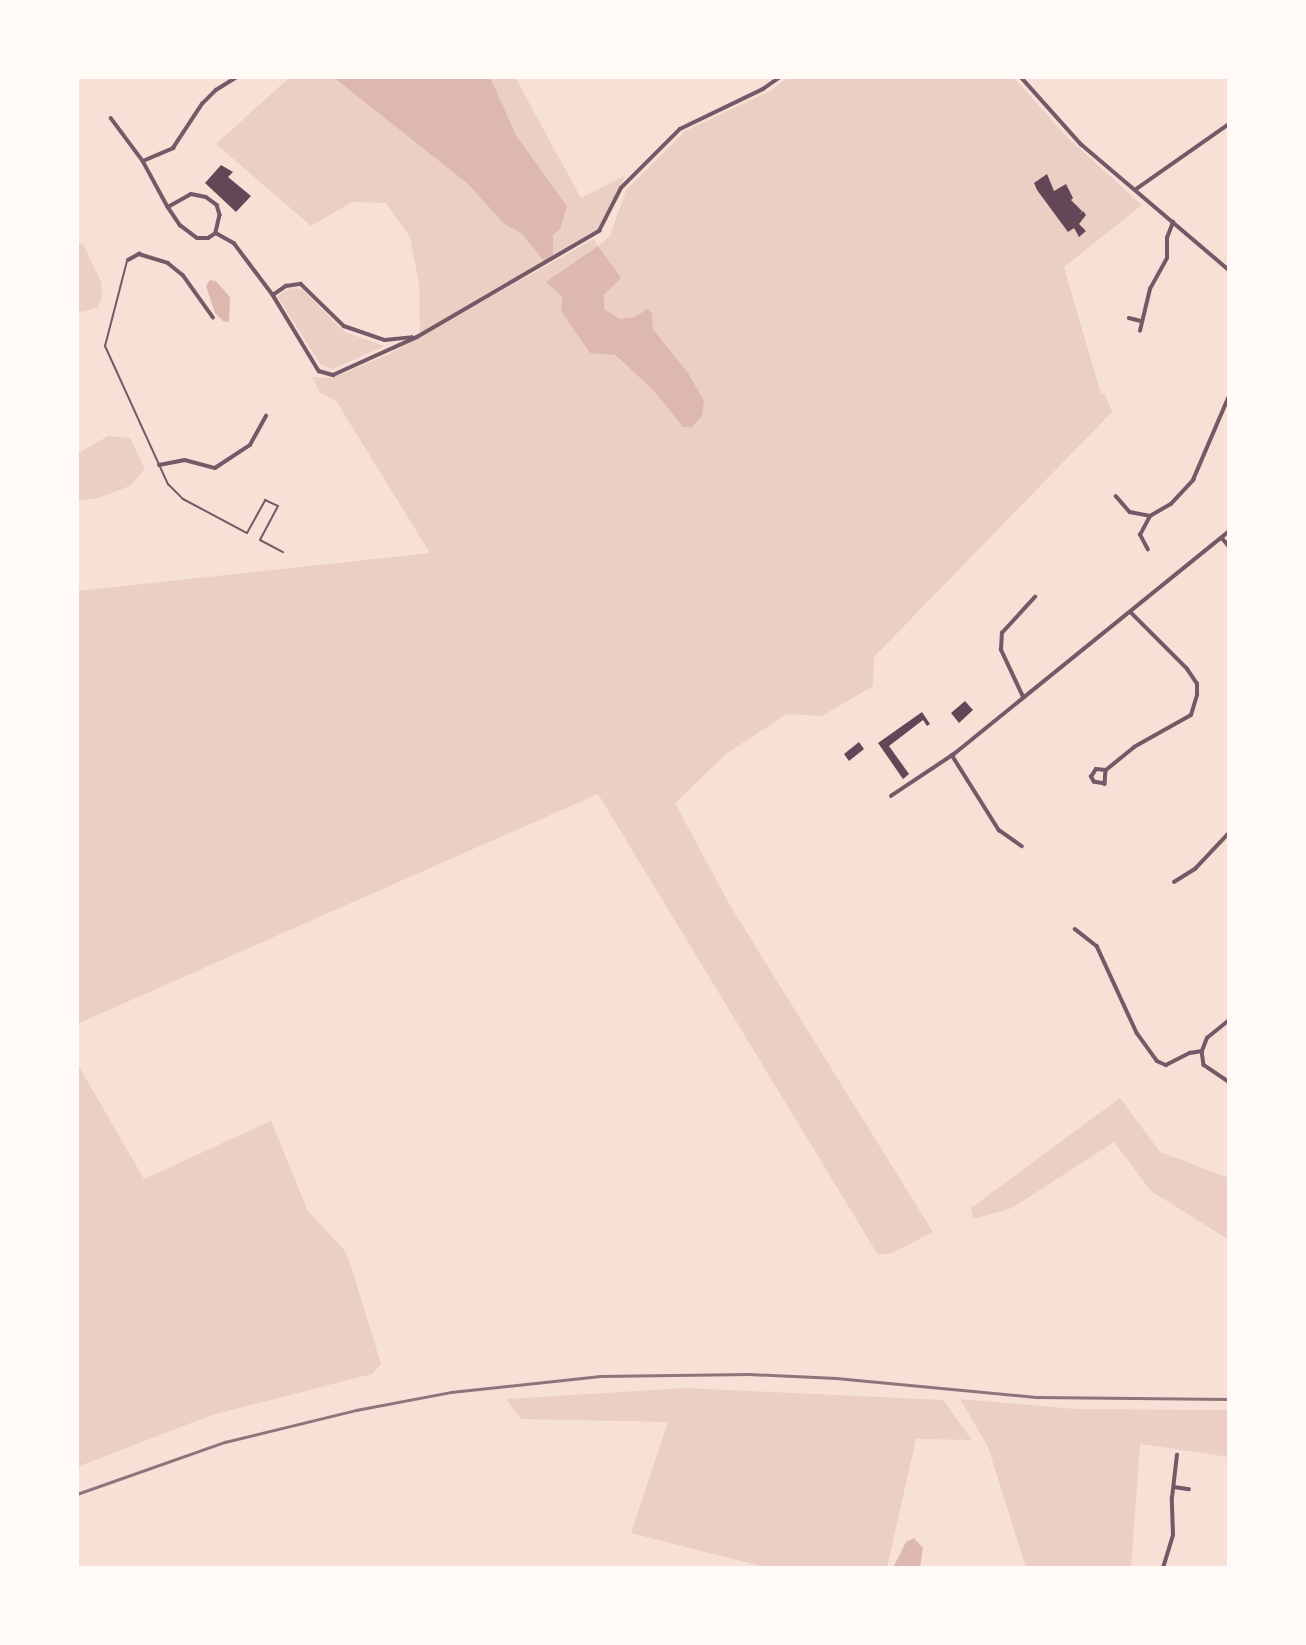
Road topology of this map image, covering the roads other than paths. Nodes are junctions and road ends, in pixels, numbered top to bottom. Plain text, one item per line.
1 (237, 77) edge
2 (780, 77) edge
3 (1020, 77) edge
4 (111, 118) dead end
5 (1229, 124) edge
6 (143, 161) junction
7 (1135, 190) junction
8 (168, 207) junction
9 (1173, 222) junction
10 (216, 233) junction
11 (128, 260) joint
12 (1229, 270) edge
13 (273, 295) junction
14 (213, 317) dead end
15 (1129, 318) dead end
16 (1141, 321) junction
17 (1140, 331) dead end
18 (417, 337) junction
19 (1229, 396) edge
20 (267, 416) dead end
21 (159, 465) junction
22 (1116, 496) dead end
23 (1150, 516) junction
24 (1229, 531) edge
25 (1222, 538) junction
26 (1229, 546) edge
27 (1148, 550) dead end
28 (283, 552) dead end
29 (1035, 597) dead end
30 (1131, 613) junction
31 (1023, 697) junction
32 (952, 755) junction
33 (1106, 769) junction
34 (891, 796) dead end
35 (1229, 833) edge
36 (1022, 846) dead end
37 (1174, 881) dead end
38 (1075, 929) dead end
39 (1229, 1020) edge
40 (1202, 1051) junction
41 (1229, 1082) edge
42 (1177, 1455) dead end
43 (1174, 1487) junction
44 (1189, 1489) dead end
45 (1163, 1568) edge

1 - 6 street
2 - 18 street
3 - 7 street
4 - 6 street
5 - 7 street
6 - 8 street
7 - 9 street
8 - 10 street
8 - 10 street
9 - 12 street
9 - 16 street
10 - 13 street
11 - 14 street
11 - 21 lane
13 - 18 street
13 - 18 street
15 - 16 street
16 - 17 street
19 - 23 street
20 - 21 street
21 - 28 lane
22 - 23 street
23 - 27 street
24 - 25 street
25 - 26 street
25 - 30 street
29 - 31 street
30 - 31 street
30 - 33 street
31 - 32 street
32 - 34 street
32 - 36 street
33 - 33 street
35 - 37 street
38 - 40 street
39 - 40 street
40 - 41 street
42 - 43 street
43 - 44 street
43 - 45 street

